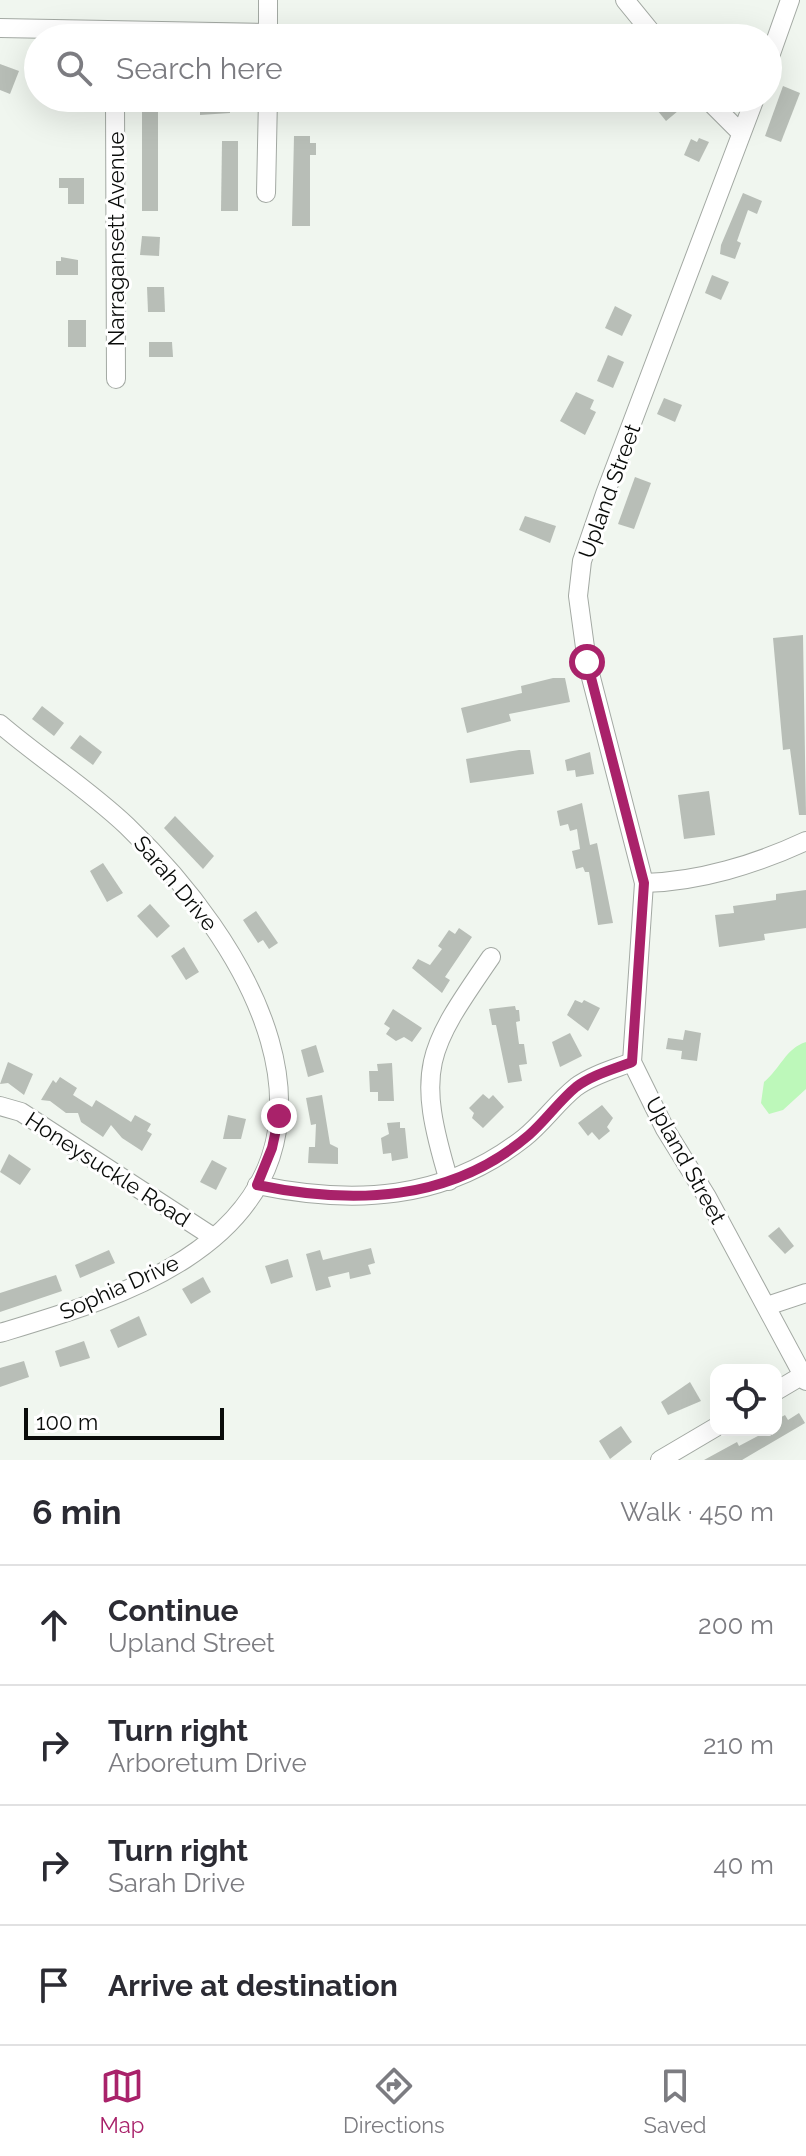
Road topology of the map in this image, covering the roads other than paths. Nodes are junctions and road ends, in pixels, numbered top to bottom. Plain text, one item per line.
1 (268, 0) edge
2 (625, 0) edge
3 (790, 0) edge
4 (268, 24) edge
5 (645, 24) edge
6 (781, 24) edge
7 (0, 28) edge
8 (24, 29) edge
9 (115, 112) edge
10 (268, 112) edge
11 (720, 112) edge
12 (749, 112) edge
13 (741, 133) junction
14 (266, 193) dead end
15 (116, 379) dead end
16 (0, 724) edge
17 (806, 841) edge
18 (644, 883) junction
19 (491, 957) dead end
20 (632, 1062) junction
21 (0, 1106) edge
22 (449, 1181) junction
23 (257, 1185) junction
24 (213, 1237) junction
25 (806, 1293) edge
26 (767, 1306) junction
27 (0, 1333) edge
28 (804, 1378) edge
29 (782, 1388) edge
30 (710, 1431) edge
31 (660, 1460) edge

1 - 4 street
2 - 5 street
3 - 6 street
7 - 8 street
9 - 15 street, Narragansett Avenue
10 - 14 street
11 - 13 street
12 - 13 street, Upland Street
13 - 18 street, Upland Street
16 - 23 street, Sarah Drive
17 - 18 street
18 - 20 street, Upland Street
19 - 22 street
20 - 22 street
20 - 26 street, Upland Street
21 - 24 street, Honeysuckle Road
22 - 23 street
23 - 24 street, Sophia Drive
24 - 27 street, Sophia Drive
25 - 26 street
26 - 28 street, Upland Street
28 - 29 street
30 - 31 street

